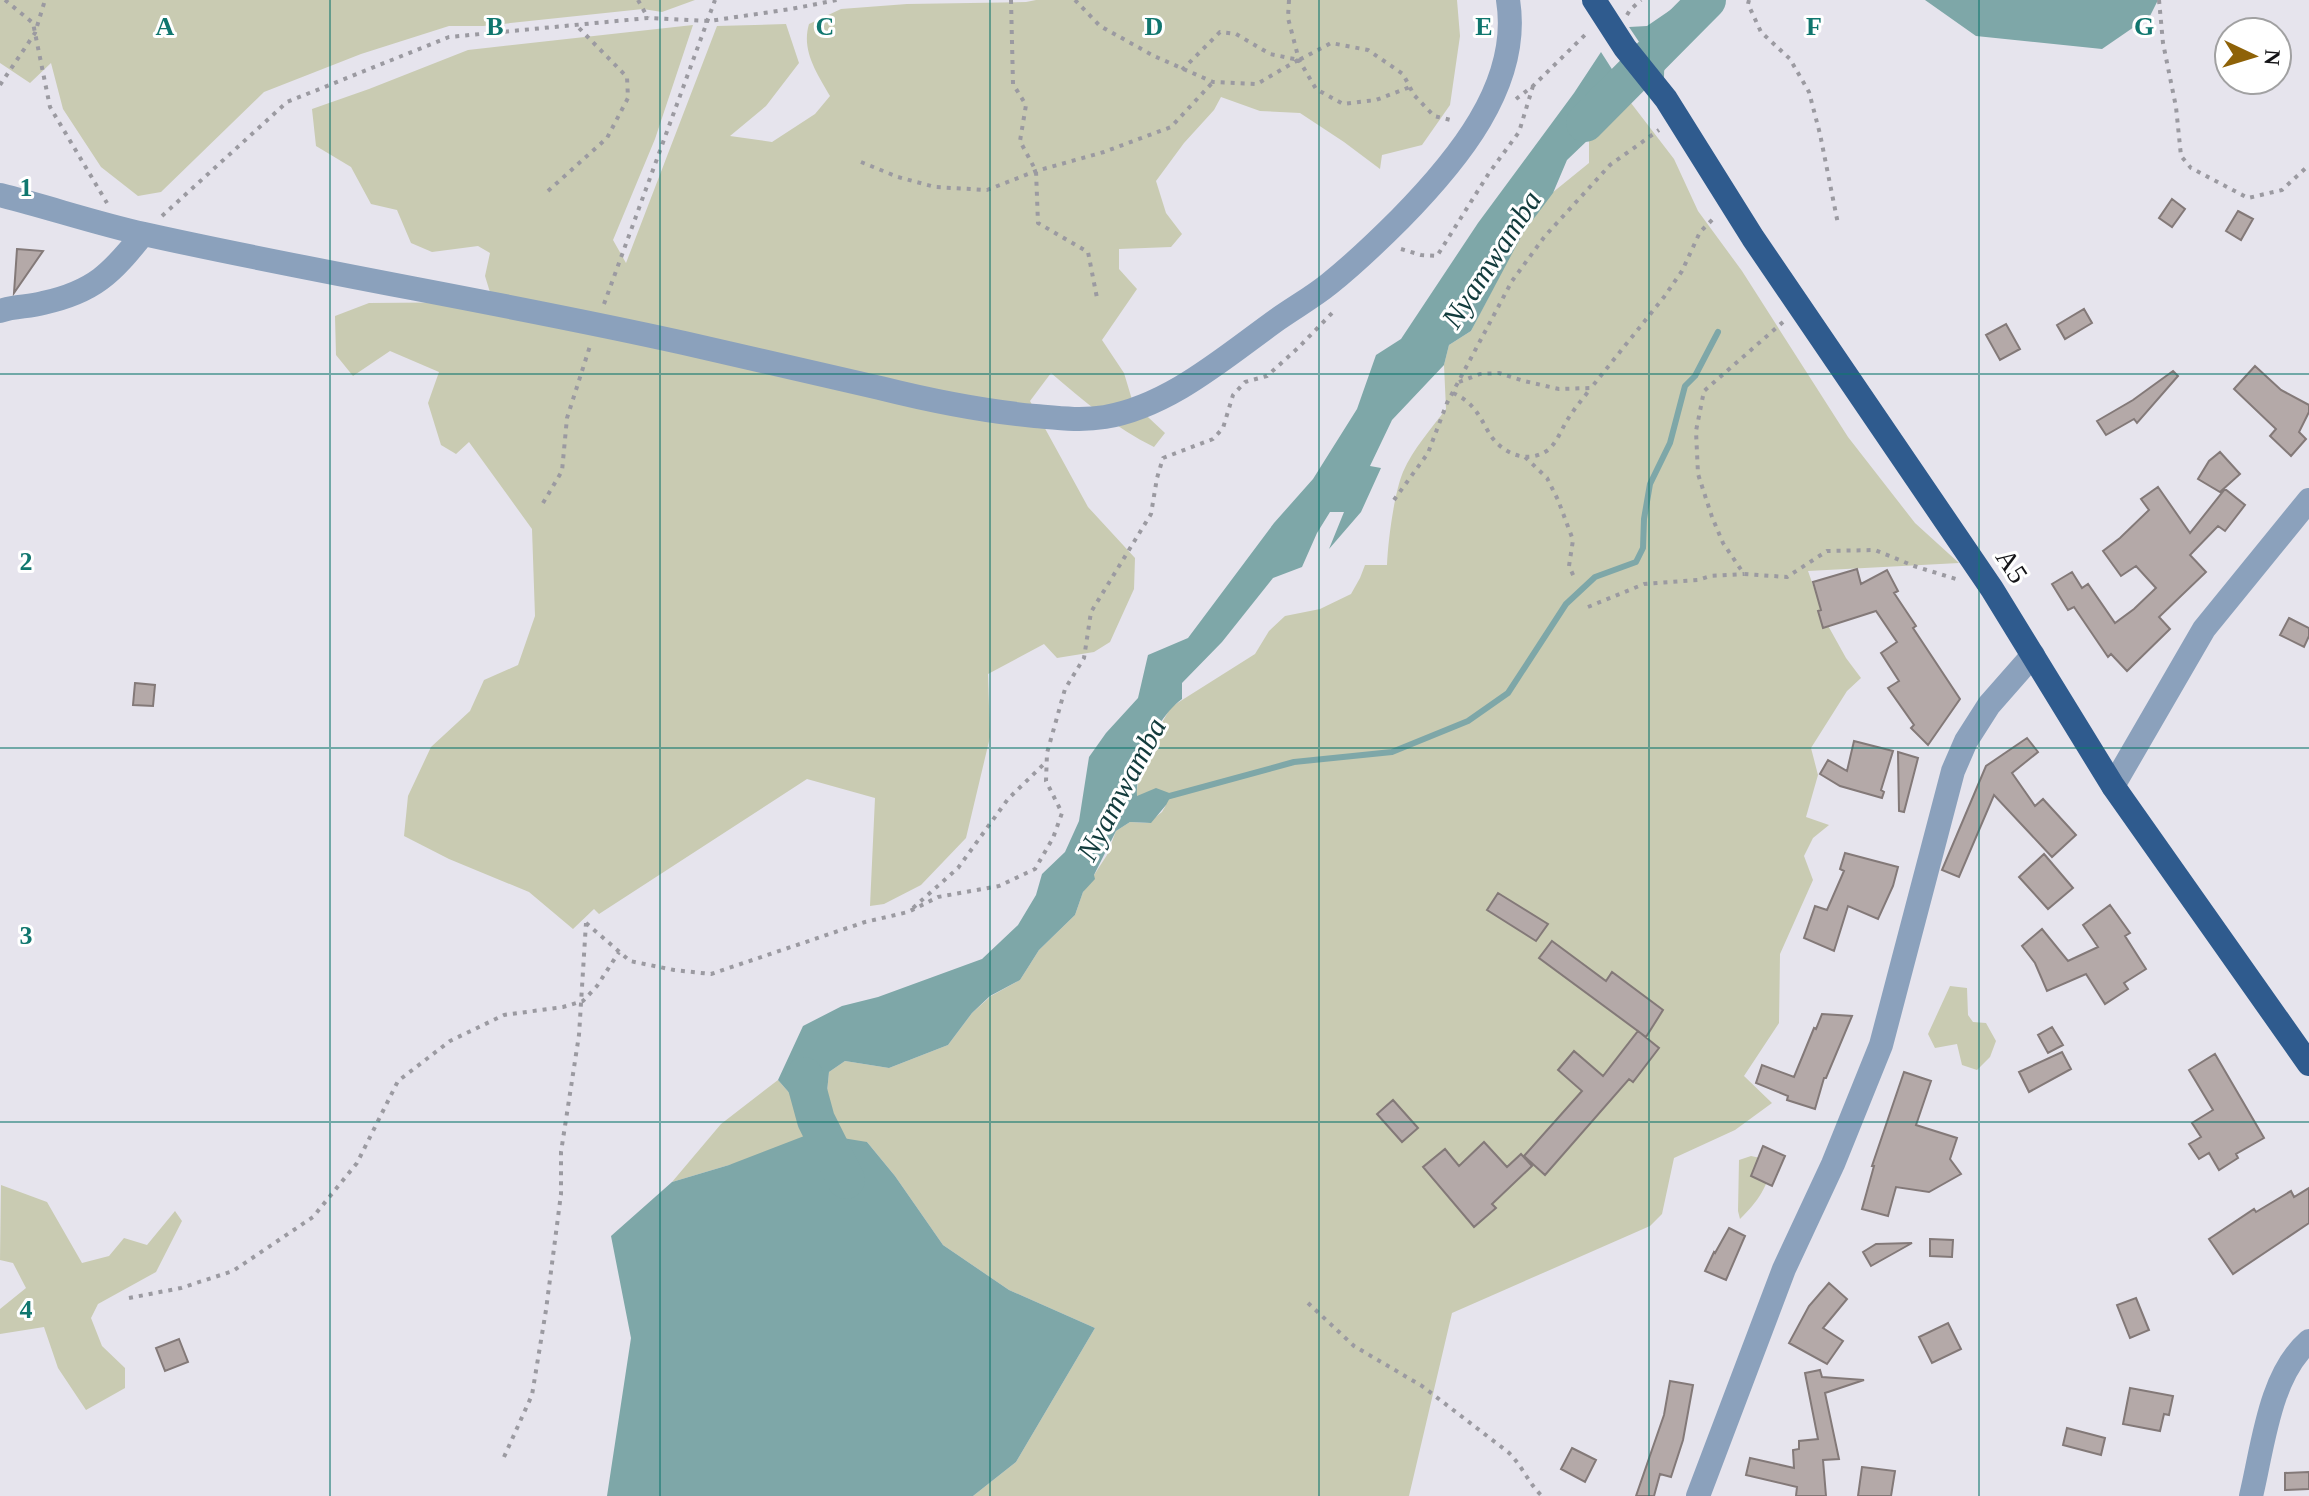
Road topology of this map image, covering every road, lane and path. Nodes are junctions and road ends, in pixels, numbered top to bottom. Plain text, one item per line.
1 (5, 0) edge
2 (45, 0) edge
3 (638, 0) edge
4 (715, 0) edge
5 (837, 0) edge
6 (1011, 0) edge
7 (1075, 0) edge
8 (1289, 0) edge
9 (1508, 0) edge
10 (1594, 0) edge
11 (1749, 0) edge
12 (2159, 0) edge
13 (648, 18) junction
14 (709, 21) junction
15 (576, 25) junction
16 (35, 33) junction
17 (1299, 60) junction
18 (1182, 70) junction
19 (1213, 82) junction
20 (0, 85) edge
21 (1533, 86) dead end
22 (1410, 87) junction
23 (1672, 108) junction
24 (1476, 126) junction
25 (861, 162) dead end
26 (2309, 165) edge
27 (1036, 171) junction
28 (548, 191) dead end
29 (0, 195) edge
30 (1731, 203) junction
31 (1838, 224) dead end
32 (133, 231) junction
33 (1392, 255) dead end
34 (1097, 298) dead end
35 (1339, 306) dead end
36 (1799, 307) junction
37 (0, 311) edge
38 (596, 323) junction
39 (1459, 382) junction
40 (1591, 388) junction
41 (1453, 393) junction
42 (1525, 457) junction
43 (1394, 500) dead end
44 (2309, 500) edge
45 (543, 503) dead end
46 (1744, 574) junction
47 (1574, 577) dead end
48 (1992, 589) junction
49 (1588, 607) dead end
50 (2033, 655) junction
51 (1046, 762) junction
52 (2113, 786) junction
53 (908, 912) junction
54 (619, 952) junction
55 (583, 1001) junction
56 (2309, 1064) edge
57 (129, 1298) dead end
58 (1308, 1303) dead end
59 (2309, 1341) edge
60 (504, 1457) dead end
61 (1542, 1496) edge
62 (1698, 1496) edge
63 (2251, 1496) edge

1 - 16 path
2 - 16 path
3 - 13 path
4 - 14 path
5 - 14 path
6 - 27 path
7 - 18 path
8 - 17 path
9 - 24 street
10 - 23 highway, A5
11 - 31 path
12 - 26 path
13 - 14 path
13 - 15 path
14 - 38 path
15 - 28 path
15 - 32 path
16 - 20 path
16 - 32 path
17 - 18 path
17 - 19 path
17 - 22 path
17 - 22 path
18 - 19 path
19 - 27 path
21 - 33 path
22 - 24 path
23 - 30 highway, A5 / A5
23 - 39 path
24 - 38 street
25 - 27 path
27 - 34 path
29 - 32 street
30 - 36 highway, A5 / A5
30 - 40 path
32 - 37 street
32 - 38 street
35 - 51 path
36 - 46 path
36 - 48 highway, A5 / A5
38 - 45 path
39 - 40 path
39 - 41 path
40 - 42 path
41 - 42 path
41 - 43 path
42 - 47 path
44 - 52 street
46 - 48 path
46 - 49 path
48 - 50 highway, A5 / A5
50 - 52 highway, A5 / A5
50 - 62 street
51 - 53 path
51 - 53 path
52 - 56 highway, A5 / A5
53 - 54 path
54 - 55 path
54 - 55 path
55 - 57 path
55 - 60 path
58 - 61 path
59 - 63 street

